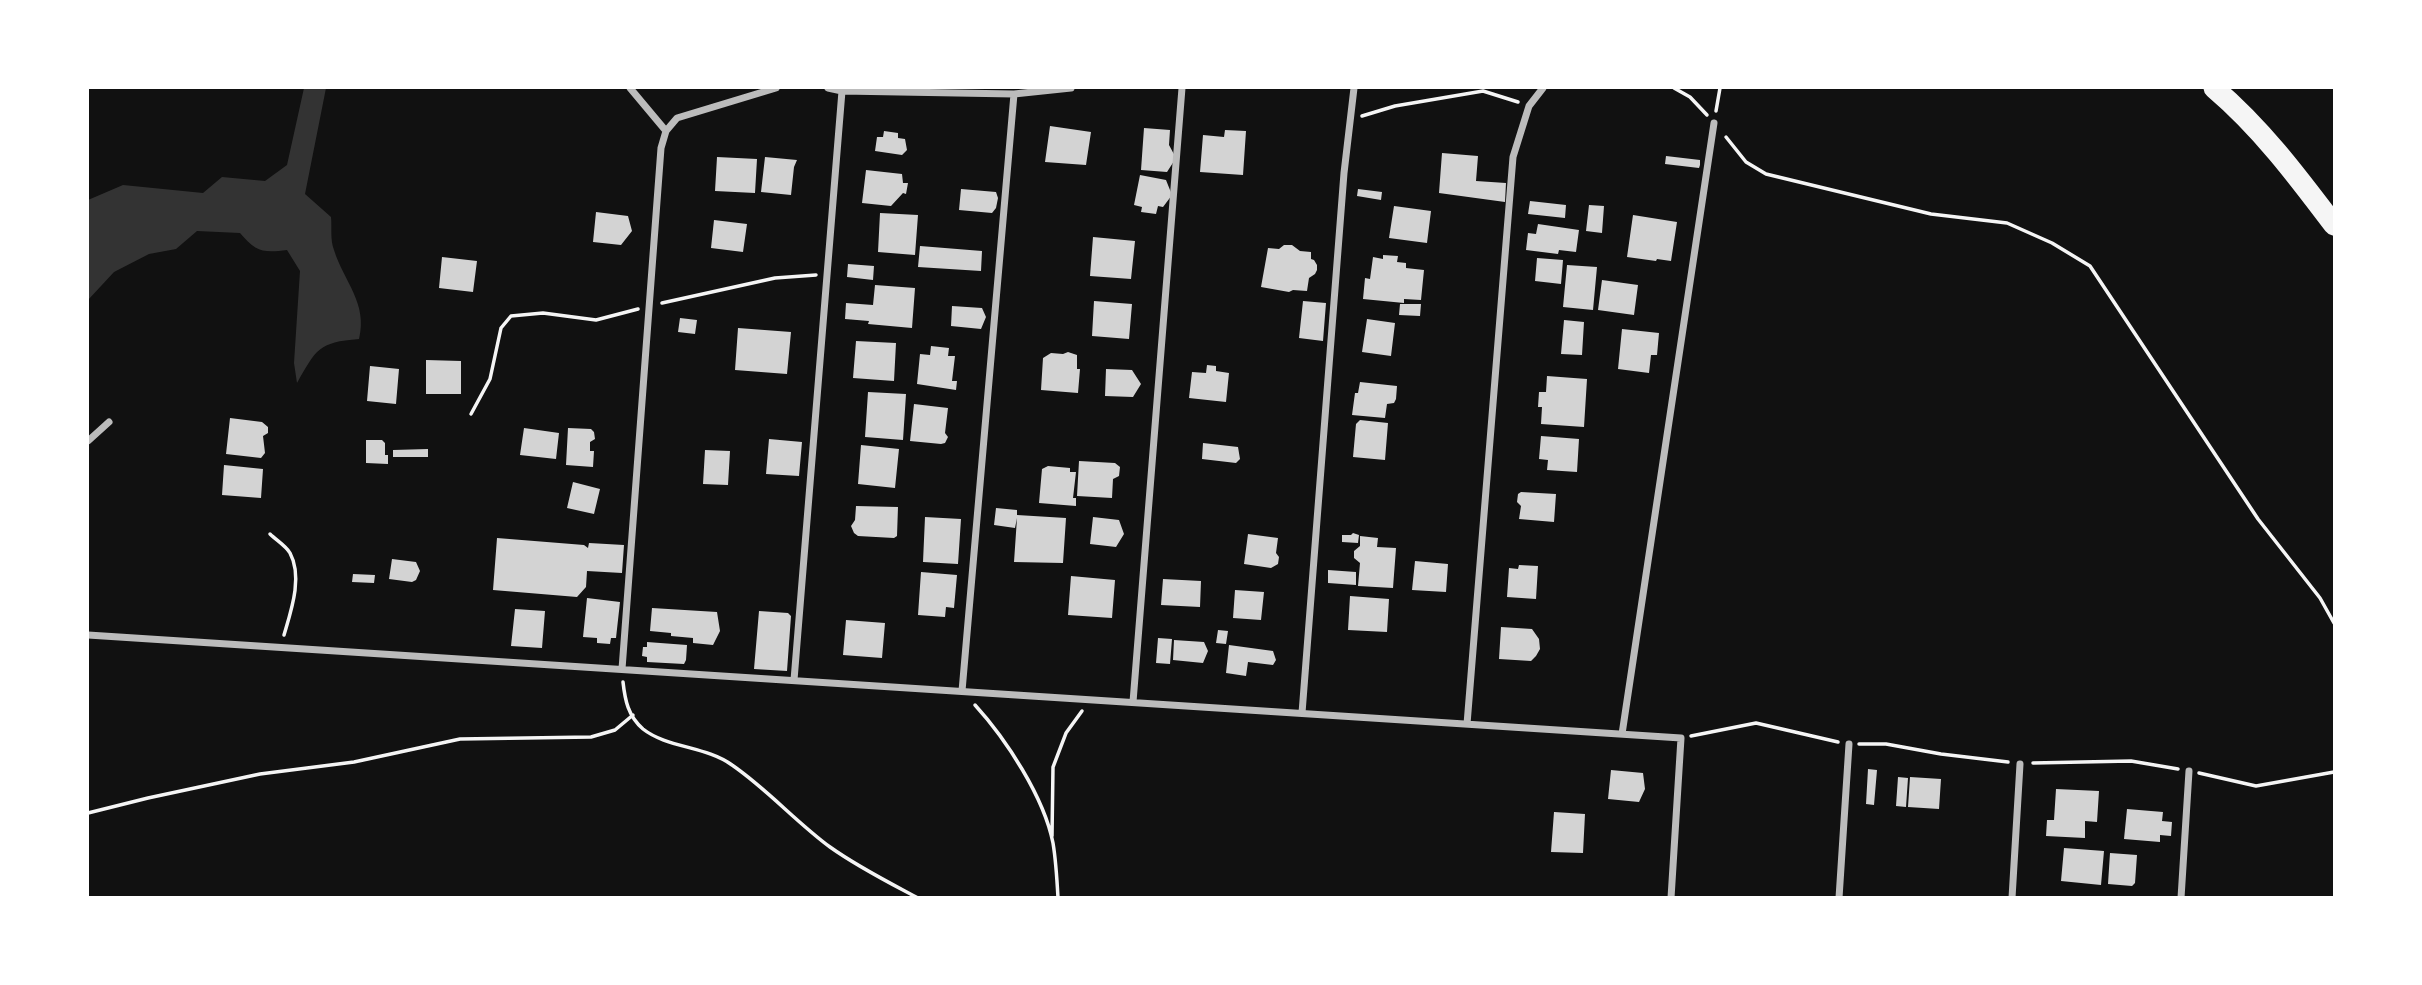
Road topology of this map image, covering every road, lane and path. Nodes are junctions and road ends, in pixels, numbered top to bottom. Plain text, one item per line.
1 (630, 88) edge
2 (776, 88) edge
3 (828, 88) edge
4 (1071, 88) edge
5 (1182, 88) edge
6 (1354, 88) edge
7 (1543, 88) edge
8 (1674, 88) edge
9 (1720, 88) edge
10 (2214, 88) edge
11 (842, 91) junction
12 (1014, 94) junction
13 (1530, 107) junction
14 (1350, 120) junction
15 (1714, 123) junction
16 (666, 131) junction
17 (2334, 225) edge
18 (827, 274) junction
19 (649, 306) junction
20 (471, 414) dead end
21 (109, 422) dead end
22 (88, 441) edge
23 (270, 534) dead end
24 (2334, 623) edge
25 (88, 635) edge
26 (281, 647) junction
27 (622, 669) junction
28 (794, 680) junction
29 (962, 691) junction
30 (1091, 699) junction
31 (1133, 702) junction
32 (1302, 713) junction
33 (633, 715) junction
34 (1467, 724) junction
35 (1622, 734) junction
36 (1849, 744) dead end
37 (2020, 764) dead end
38 (2189, 771) dead end
39 (88, 813) edge
40 (1052, 841) junction
41 (918, 898) edge
42 (1058, 898) edge
43 (1671, 898) edge
44 (1839, 898) edge
45 (2012, 898) edge
46 (2181, 898) edge

1 - 16 street
2 - 16 street
3 - 11 street
4 - 12 street
5 - 31 street
6 - 14 street
7 - 13 street
8 - 15 path
9 - 15 path
10 - 17 highway
11 - 12 street
11 - 18 street
12 - 29 street
13 - 14 path
13 - 34 street
14 - 32 street
15 - 24 path
15 - 35 street
16 - 19 street
18 - 19 path
18 - 28 street
19 - 20 path
19 - 27 street
21 - 22 street
23 - 26 path
25 - 26 street
26 - 27 street
27 - 28 street
27 - 33 path
28 - 29 street
29 - 30 street
29 - 40 path
30 - 31 street
30 - 40 path
31 - 32 street
32 - 34 street
33 - 39 path
33 - 41 path
34 - 35 street
35 - 43 street
36 - 44 street
37 - 45 street
38 - 46 street
40 - 42 path

